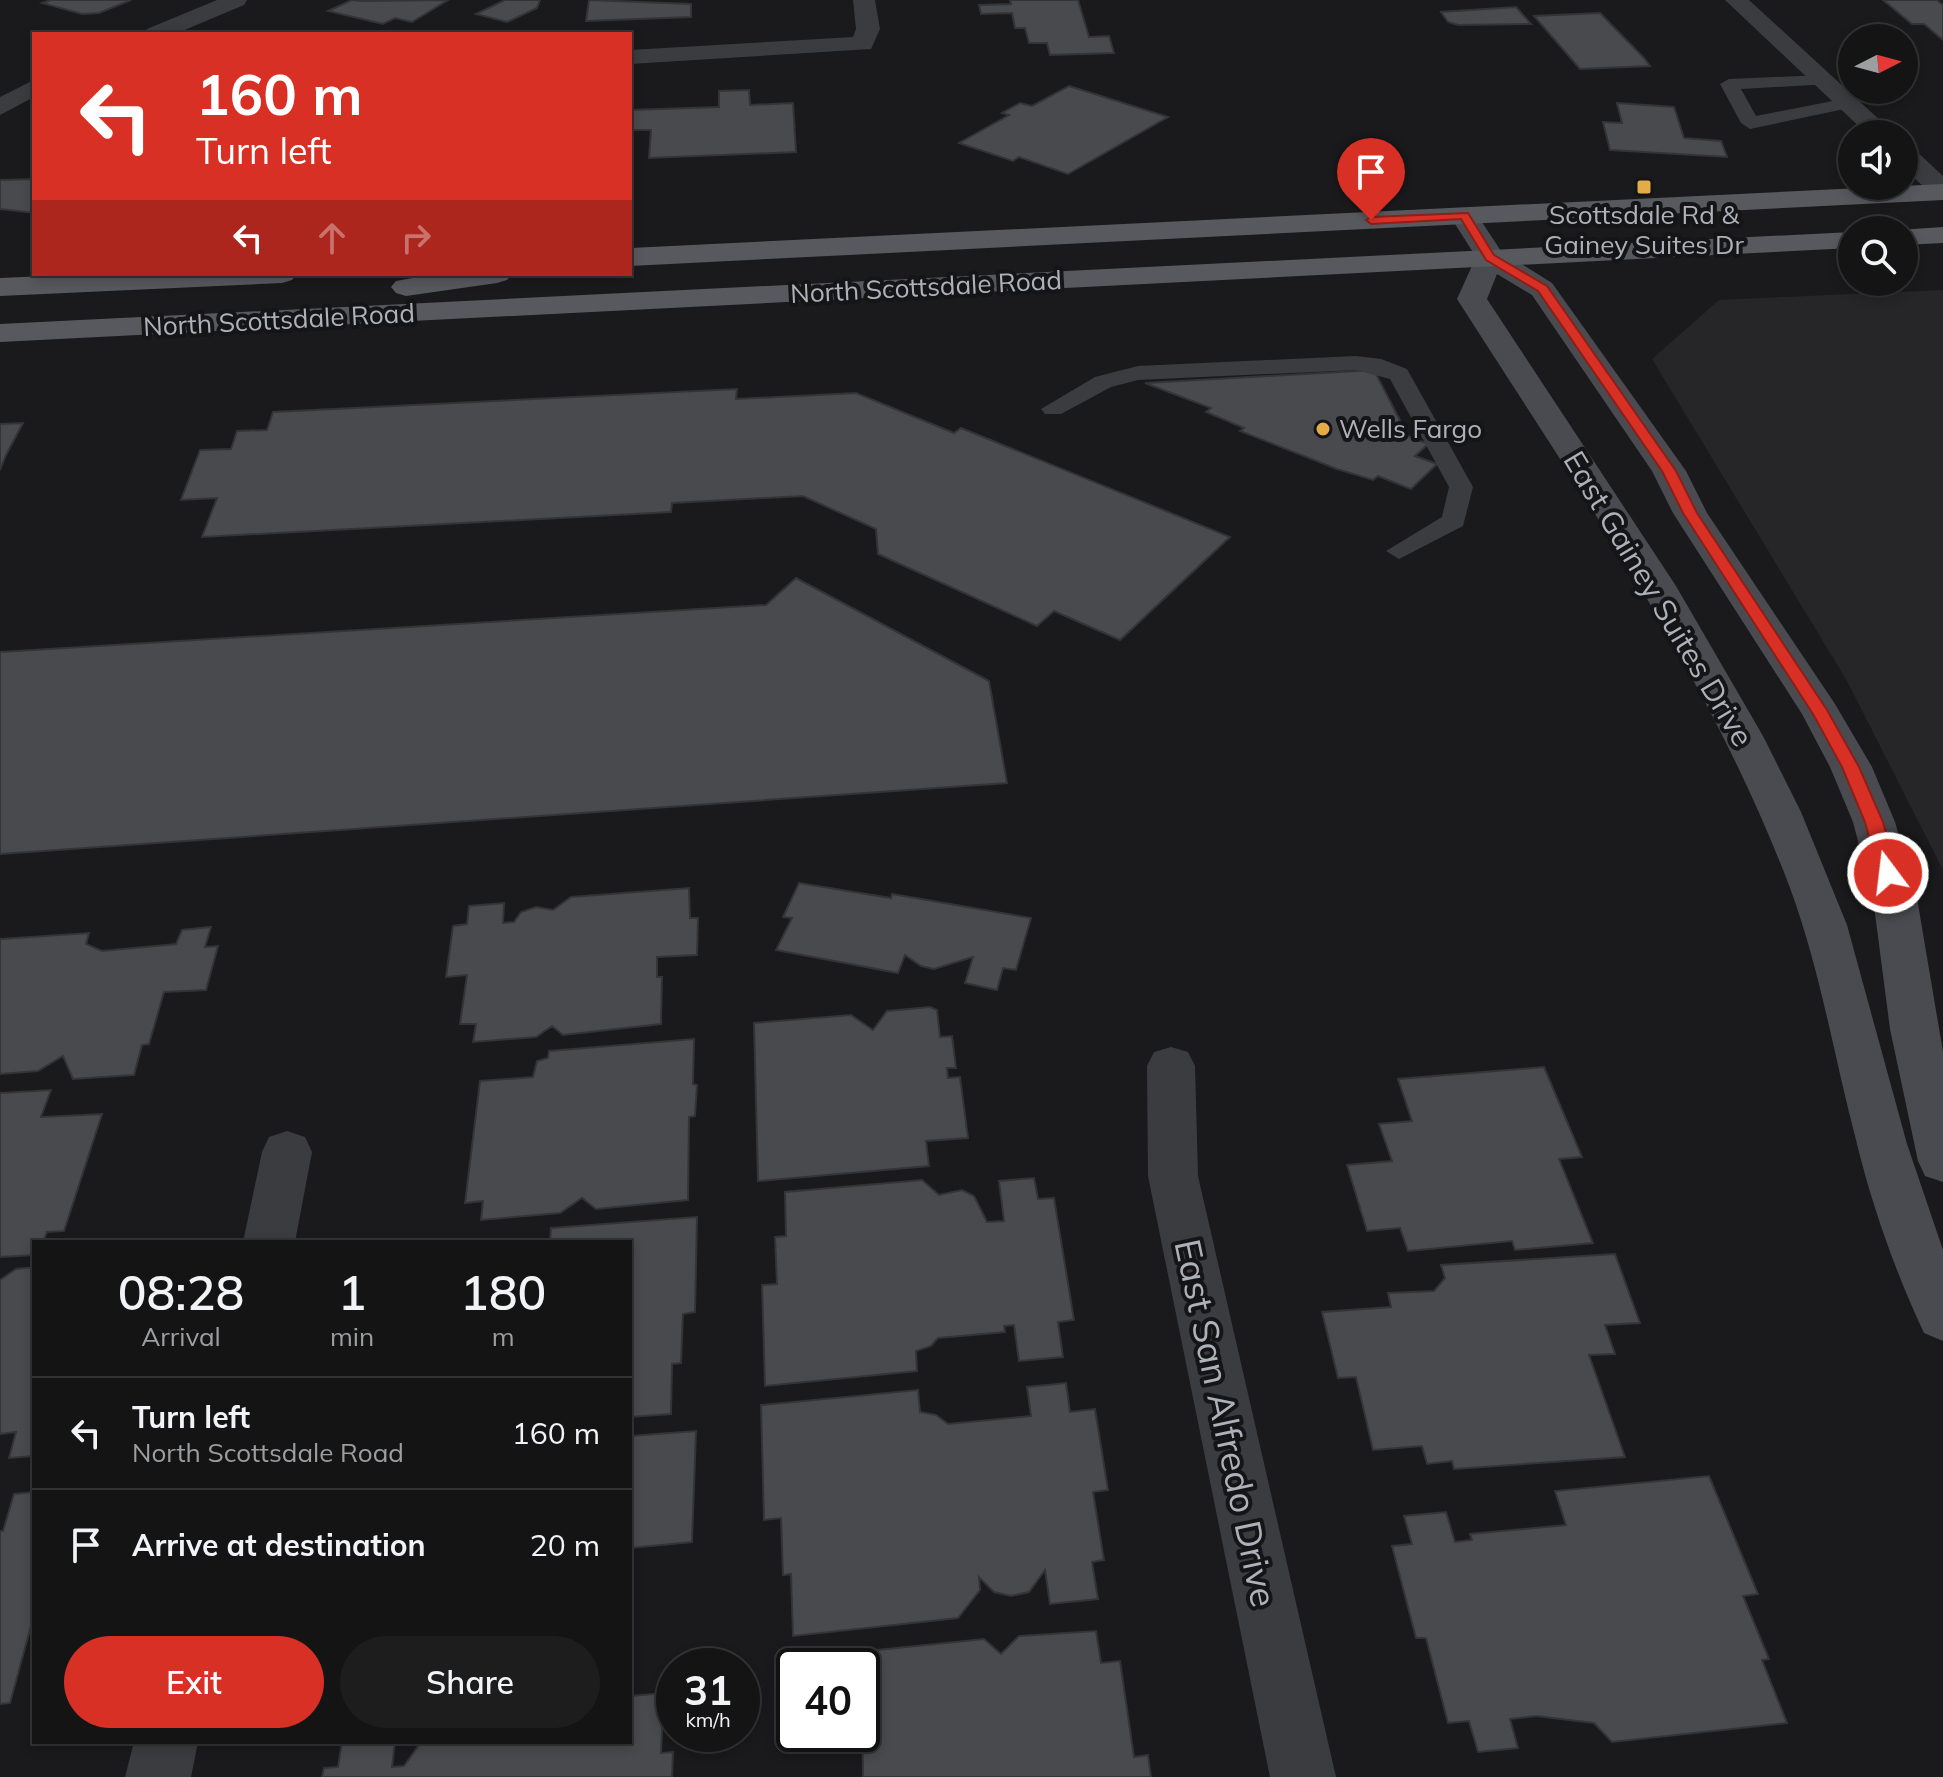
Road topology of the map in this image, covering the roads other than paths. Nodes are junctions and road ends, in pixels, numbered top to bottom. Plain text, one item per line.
1 (236, 0) edge
2 (864, 0) edge
3 (1736, 0) edge
4 (160, 32) edge
5 (632, 57) edge
6 (1823, 80) junction
7 (32, 88) edge
8 (1838, 94) edge
9 (1843, 104) edge
10 (1849, 104) edge
11 (0, 107) edge
12 (1867, 120) edge
13 (1918, 167) edge
14 (1943, 191) edge
15 (1464, 216) junction
16 (1943, 235) edge
17 (1918, 236) edge
18 (1838, 241) edge
19 (632, 257) edge
20 (1490, 257) junction
21 (239, 276) edge
22 (486, 276) edge
23 (0, 287) edge
24 (158, 326) junction
25 (0, 333) edge
26 (1053, 409) dead end
27 (1399, 551) dead end
28 (1171, 1066) dead end
29 (287, 1152) dead end
30 (1943, 1161) edge
31 (269, 1240) edge
32 (1935, 1296) edge
33 (166, 1744) edge
34 (158, 1777) edge
35 (1303, 1777) edge

1 - 4 street
2 - 5 street
3 - 6 street
6 - 8 street
6 - 9 lane
7 - 11 street
10 - 12 street
13 - 14 street
14 - 15 main road, North Scottsdale Road
15 - 19 main road, North Scottsdale Road
15 - 20 street
16 - 17 main road
18 - 20 main road, North Scottsdale Road
20 - 24 main road, North Scottsdale Road
20 - 30 street
20 - 32 street, East Gainey Suites Drive
21 - 23 main road, North Scottsdale Road
22 - 24 main road
24 - 25 main road, North Scottsdale Road
26 - 27 lane
28 - 35 street, East San Alfredo Drive
29 - 31 street
33 - 34 street

